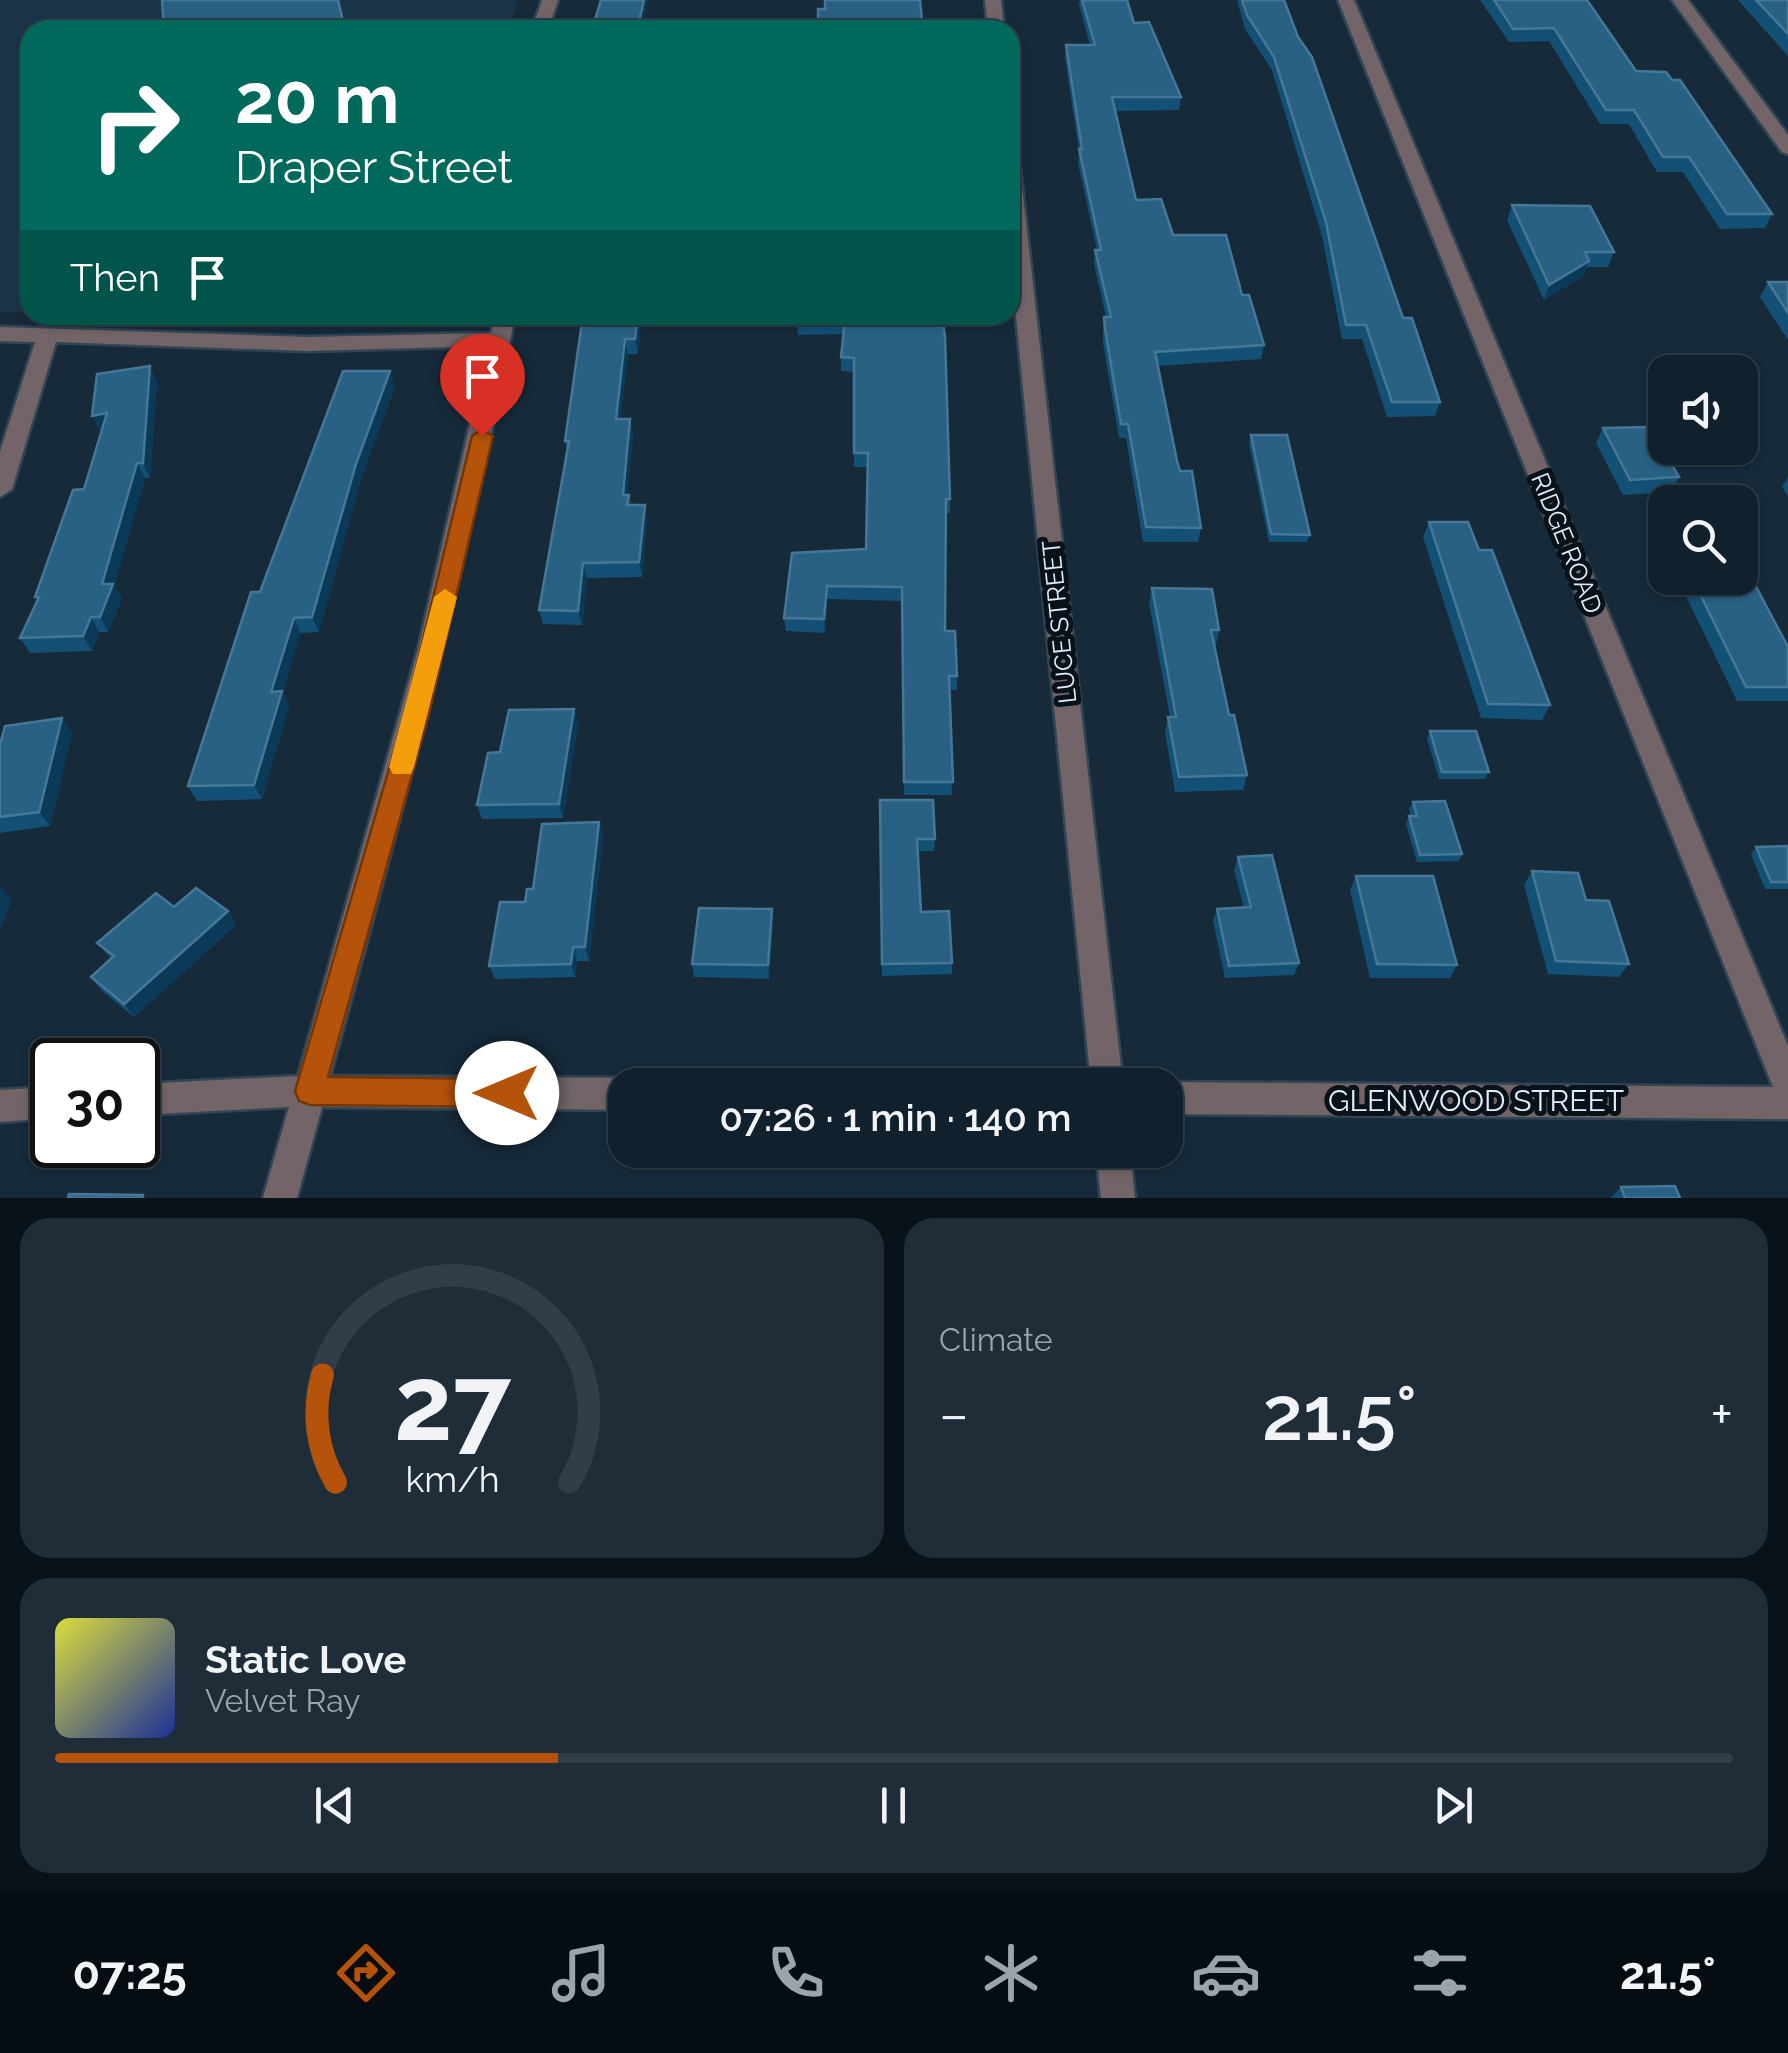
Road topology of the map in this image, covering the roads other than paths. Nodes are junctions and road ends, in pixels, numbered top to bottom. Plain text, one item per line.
1 (1346, 0) edge
2 (1680, 0) edge
3 (1788, 148) edge
4 (1020, 255) edge
5 (502, 327) edge
6 (0, 334) edge
7 (47, 336) junction
8 (0, 489) edge
9 (1105, 1068) edge
10 (1788, 1085) edge
11 (310, 1091) junction
12 (608, 1094) edge
13 (160, 1098) edge
14 (1183, 1098) edge
15 (1788, 1102) edge
16 (30, 1104) edge
17 (0, 1106) edge
18 (1116, 1168) edge
19 (280, 1198) edge
20 (1118, 1198) edge

1 - 10 street, RIDGE ROAD
2 - 3 street
4 - 9 street, LUCE STREET
5 - 7 street
5 - 11 street
6 - 7 street
7 - 8 street
11 - 12 street
11 - 13 street
11 - 19 street
14 - 15 street, GLENWOOD STREET
16 - 17 street
18 - 20 street

